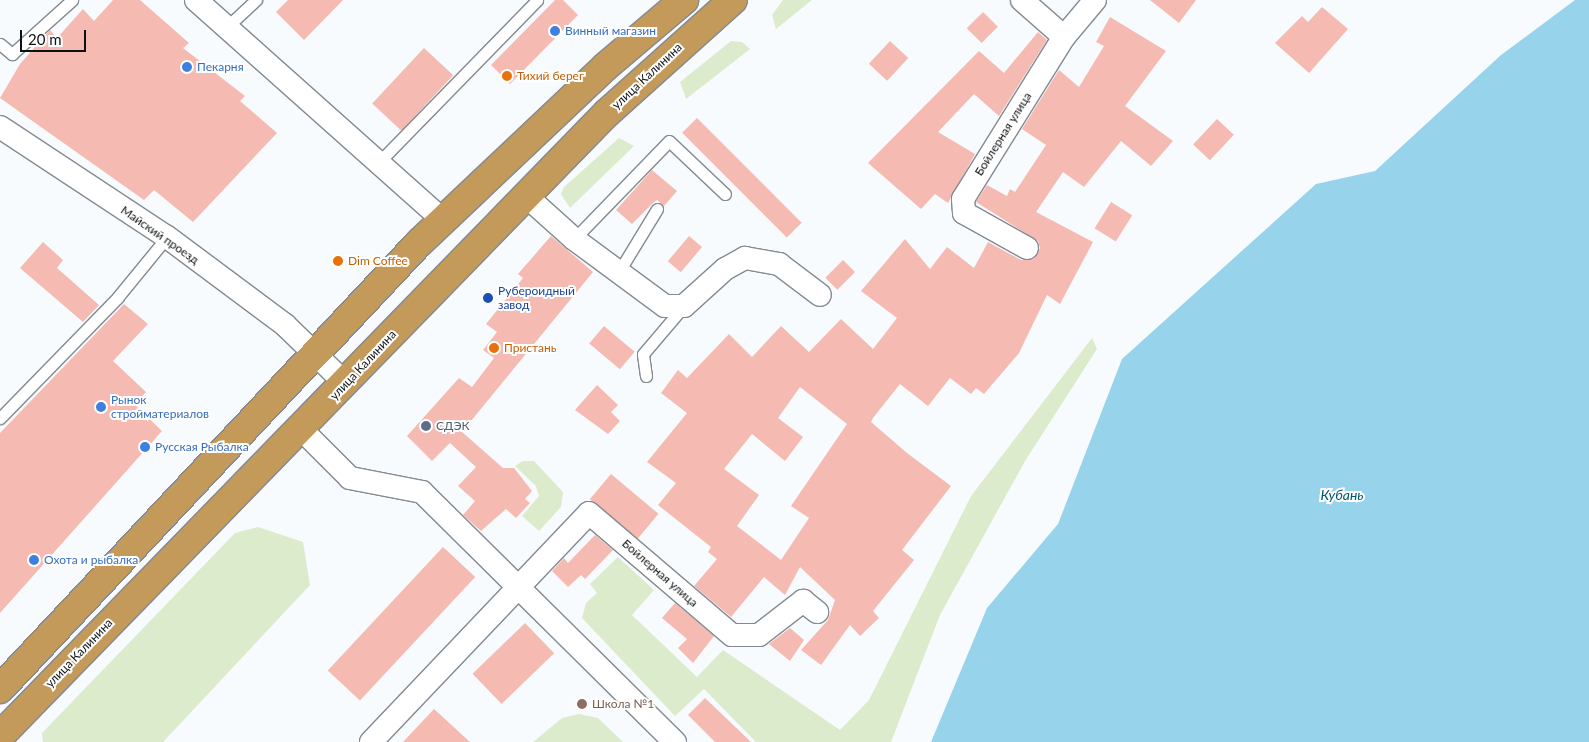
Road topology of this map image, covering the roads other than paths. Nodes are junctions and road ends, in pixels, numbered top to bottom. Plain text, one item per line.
1 (72, 0) edge
2 (196, 0) edge
3 (256, 0) edge
4 (537, 0) edge
5 (684, 0) edge
6 (733, 0) edge
7 (1022, 0) edge
8 (1095, 0) edge
9 (229, 25) junction
10 (1064, 37) junction
11 (0, 44) edge
12 (0, 126) edge
13 (539, 128) junction
14 (380, 161) junction
15 (560, 161) junction
16 (725, 194) dead end
17 (525, 195) junction
18 (657, 209) dead end
19 (442, 219) junction
20 (167, 237) junction
21 (574, 239) junction
22 (1027, 248) dead end
23 (618, 273) junction
24 (820, 295) dead end
25 (684, 306) junction
26 (313, 353) junction
27 (646, 376) dead end
28 (346, 384) junction
29 (0, 418) edge
30 (302, 429) junction
31 (519, 585) junction
32 (817, 612) dead end
33 (0, 689) edge
34 (0, 736) edge
35 (371, 742) edge
36 (675, 742) edge

1 - 11 lane
2 - 9 street
3 - 9 lane
4 - 14 lane
5 - 13 highway
6 - 15 highway, улица Калинина
7 - 10 street
8 - 10 street, Бойлерная улица
9 - 14 street
10 - 22 street, Бойлерная улица
12 - 20 street, Майский проезд
13 - 15 highway
13 - 19 highway
14 - 19 street
15 - 17 highway, улица Калинина
16 - 21 lane
17 - 21 street
17 - 28 highway, улица Калинина
18 - 23 lane
19 - 26 highway
20 - 26 street, Майский проезд
20 - 29 lane
21 - 23 street
23 - 25 street
24 - 25 street
25 - 27 lane
26 - 28 street, Майский проезд
26 - 33 highway
28 - 30 highway, улица Калинина
30 - 31 street
30 - 34 highway, улица Калинина
31 - 32 street, Бойлерная улица
31 - 35 street
31 - 36 street

